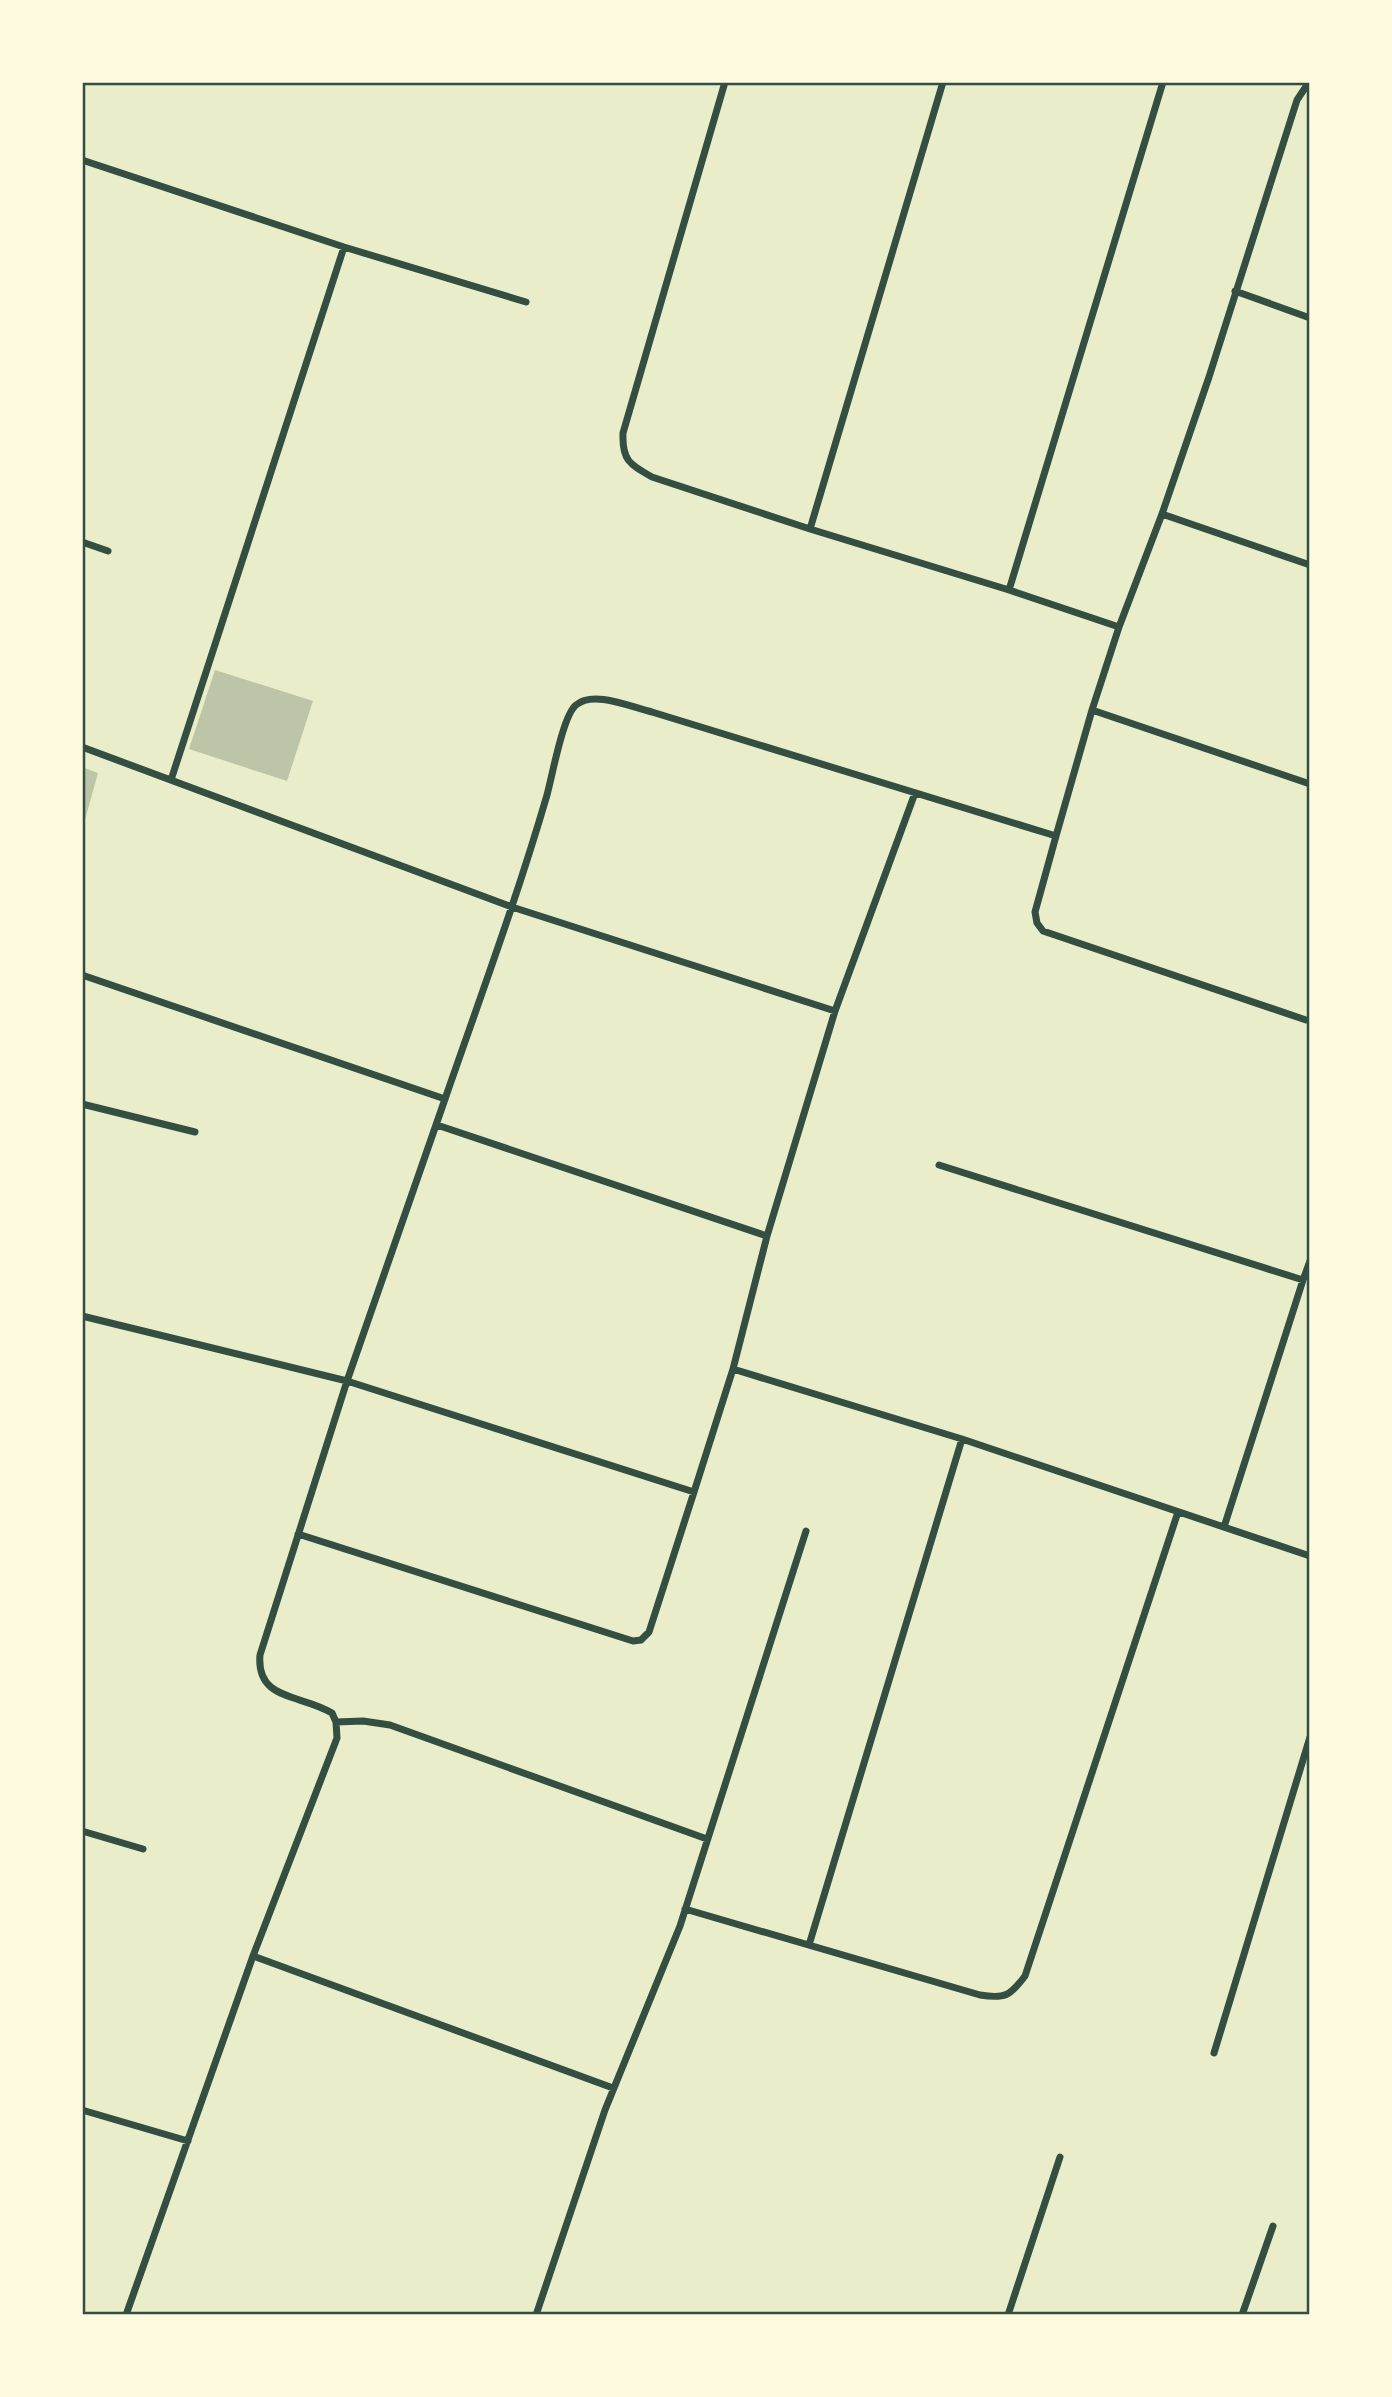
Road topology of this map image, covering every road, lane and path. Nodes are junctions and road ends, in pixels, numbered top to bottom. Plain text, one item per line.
1 (725, 82) edge
2 (943, 82) edge
3 (1163, 82) edge
4 (1308, 82) edge
5 (82, 160) edge
6 (344, 247) junction
7 (1235, 291) junction
8 (526, 302) dead end
9 (1310, 318) edge
10 (1162, 514) junction
11 (810, 529) junction
12 (82, 542) edge
13 (107, 551) dead end
14 (1310, 565) edge
15 (1009, 590) junction
16 (1119, 627) junction
17 (1092, 710) junction
18 (82, 747) edge
19 (172, 780) junction
20 (1310, 784) edge
21 (915, 793) junction
22 (1056, 836) junction
23 (512, 907) junction
24 (82, 975) edge
25 (835, 1011) junction
26 (1306, 1020) dead end
27 (445, 1099) junction
28 (82, 1104) edge
29 (436, 1125) junction
30 (195, 1132) dead end
31 (939, 1165) dead end
32 (766, 1236) junction
33 (1310, 1261) edge
34 (1303, 1280) junction
35 (82, 1316) edge
36 (733, 1369) junction
37 (346, 1381) junction
38 (962, 1439) junction
39 (694, 1492) junction
40 (1178, 1511) junction
41 (1224, 1527) junction
42 (806, 1531) dead end
43 (299, 1534) junction
44 (1310, 1556) edge
45 (336, 1722) junction
46 (1310, 1737) edge
47 (82, 1831) edge
48 (707, 1839) junction
49 (143, 1849) dead end
50 (685, 1909) junction
51 (809, 1945) junction
52 (253, 1956) junction
53 (1214, 2053) dead end
54 (613, 2088) junction
55 (82, 2110) edge
56 (188, 2141) junction
57 (1060, 2157) dead end
58 (1273, 2226) dead end
59 (126, 2315) edge
60 (536, 2315) edge
61 (1008, 2315) edge
62 (1242, 2315) edge

1 - 11 street
2 - 11 street
3 - 15 street
4 - 7 street
5 - 6 street
6 - 8 street
6 - 19 street
7 - 9 street
7 - 10 street
10 - 14 street
10 - 16 street
11 - 15 street
12 - 13 street
15 - 16 street
16 - 17 street
17 - 20 street
17 - 22 street
18 - 19 street
19 - 23 street
21 - 22 street
21 - 23 street
21 - 25 street
22 - 26 street
23 - 25 street
23 - 27 street
24 - 27 street
25 - 32 street
27 - 29 street
28 - 30 street
29 - 32 street
29 - 37 street
31 - 34 street
32 - 36 street
33 - 34 street
34 - 41 street
35 - 37 street
36 - 38 street
36 - 39 street
37 - 39 street
37 - 43 street
38 - 40 street
38 - 51 street
39 - 43 street
40 - 41 street
40 - 51 street
41 - 44 street
42 - 48 street
43 - 45 street
45 - 48 street
45 - 52 street
46 - 53 street
47 - 49 street
48 - 50 street
50 - 51 street
50 - 54 street
52 - 54 street
52 - 56 street
54 - 60 street
55 - 56 street
56 - 59 street
57 - 61 street
58 - 62 street

